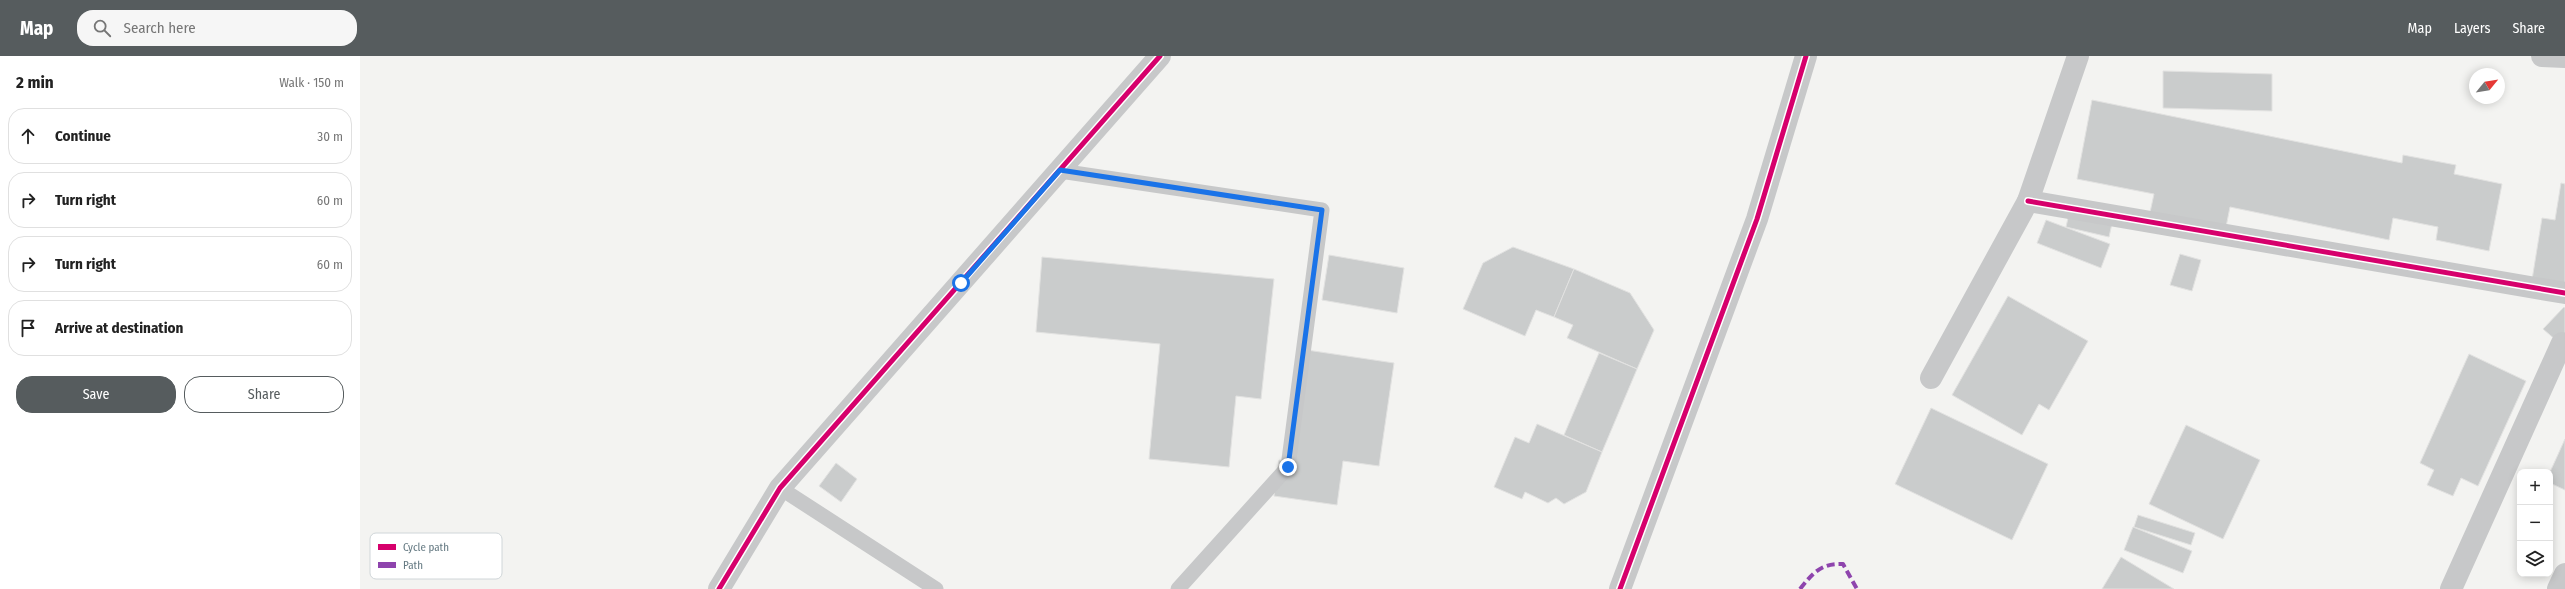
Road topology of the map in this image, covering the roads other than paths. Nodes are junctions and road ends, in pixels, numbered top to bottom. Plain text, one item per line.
1 (1160, 56) edge
2 (1806, 56) edge
3 (2078, 56) edge
4 (2542, 56) edge
5 (2565, 57) edge
6 (1060, 170) junction
7 (2028, 201) junction
8 (2565, 293) edge
9 (2562, 343) dead end
10 (1931, 378) dead end
11 (780, 488) junction
12 (2565, 574) edge
13 (719, 589) edge
14 (936, 589) edge
15 (1178, 589) edge
16 (1620, 589) edge
17 (2451, 589) edge
18 (2558, 589) edge

1 - 6 street
2 - 16 street
3 - 7 street
4 - 5 street
6 - 11 street
6 - 15 lane
7 - 8 street
7 - 10 street
9 - 17 street
11 - 13 street
11 - 14 lane
12 - 18 street

